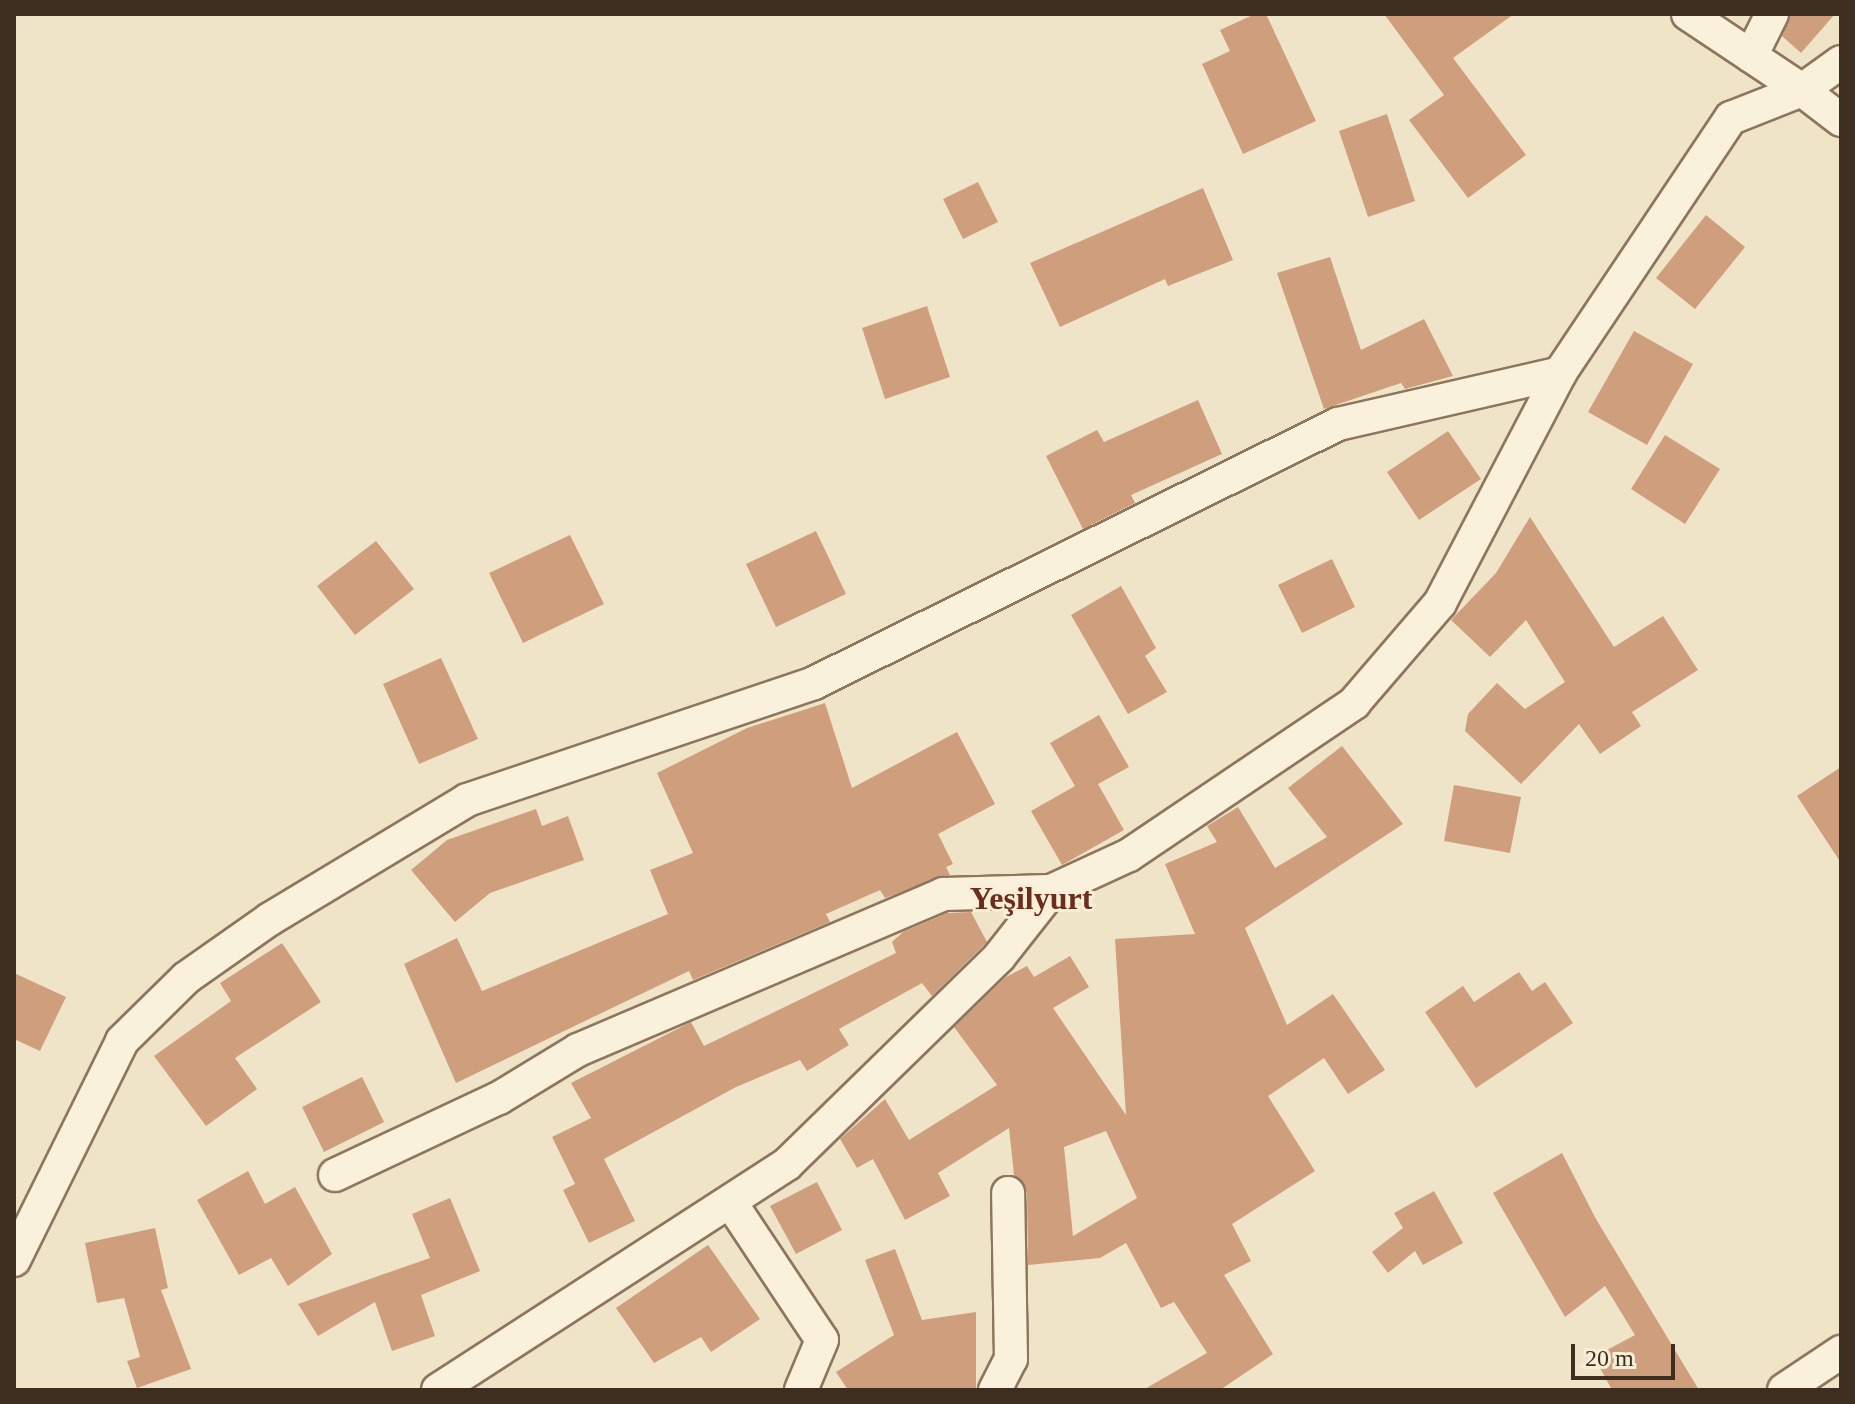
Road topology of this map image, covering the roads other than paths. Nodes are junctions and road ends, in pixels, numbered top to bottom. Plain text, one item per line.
1 (1688, 14) edge
2 (1772, 14) edge
3 (1751, 56) junction
4 (1841, 62) edge
5 (1802, 90) junction
6 (1841, 120) edge
7 (1560, 373) junction
8 (1051, 891) junction
9 (335, 1175) dead end
10 (1008, 1193) dead end
11 (731, 1203) junction
12 (14, 1260) edge
13 (1841, 1352) edge
14 (438, 1390) edge
15 (801, 1390) edge
16 (995, 1390) edge
17 (1784, 1390) edge

1 - 3 street
2 - 3 street
3 - 5 street
4 - 5 street
5 - 6 street
5 - 7 street
7 - 8 street
7 - 12 street
8 - 9 street
8 - 11 street
10 - 16 street
11 - 14 street
11 - 15 street
13 - 17 street

